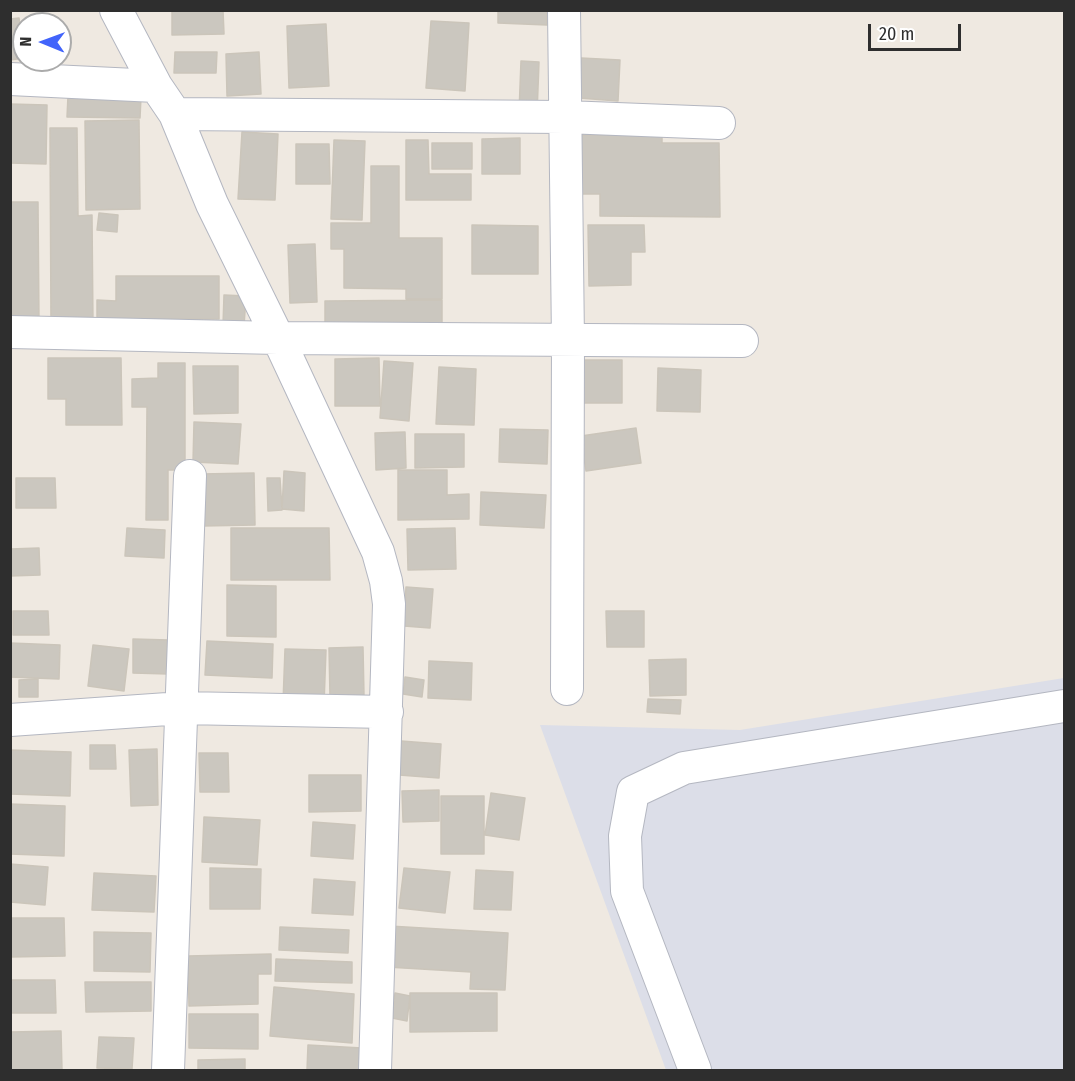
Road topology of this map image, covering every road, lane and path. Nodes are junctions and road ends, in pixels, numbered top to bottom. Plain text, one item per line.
1 (116, 10) edge
2 (564, 10) edge
3 (10, 79) edge
4 (156, 86) junction
5 (175, 114) junction
6 (565, 117) junction
7 (719, 123) dead end
8 (10, 332) edge
9 (278, 338) junction
10 (568, 341) junction
11 (742, 341) dead end
12 (190, 476) dead end
13 (567, 689) dead end
14 (1065, 706) edge
15 (182, 708) junction
16 (387, 712) junction
17 (10, 720) edge
18 (168, 1071) edge
19 (375, 1071) edge
20 (695, 1071) edge

1 - 4 street
2 - 6 street
3 - 4 street
4 - 5 street
5 - 6 street
5 - 9 street
6 - 7 street
6 - 10 street
8 - 9 street
9 - 10 street
9 - 16 street
10 - 11 street
10 - 13 street
12 - 15 street
14 - 20 street
15 - 16 street
15 - 17 street
15 - 18 street
16 - 19 street

